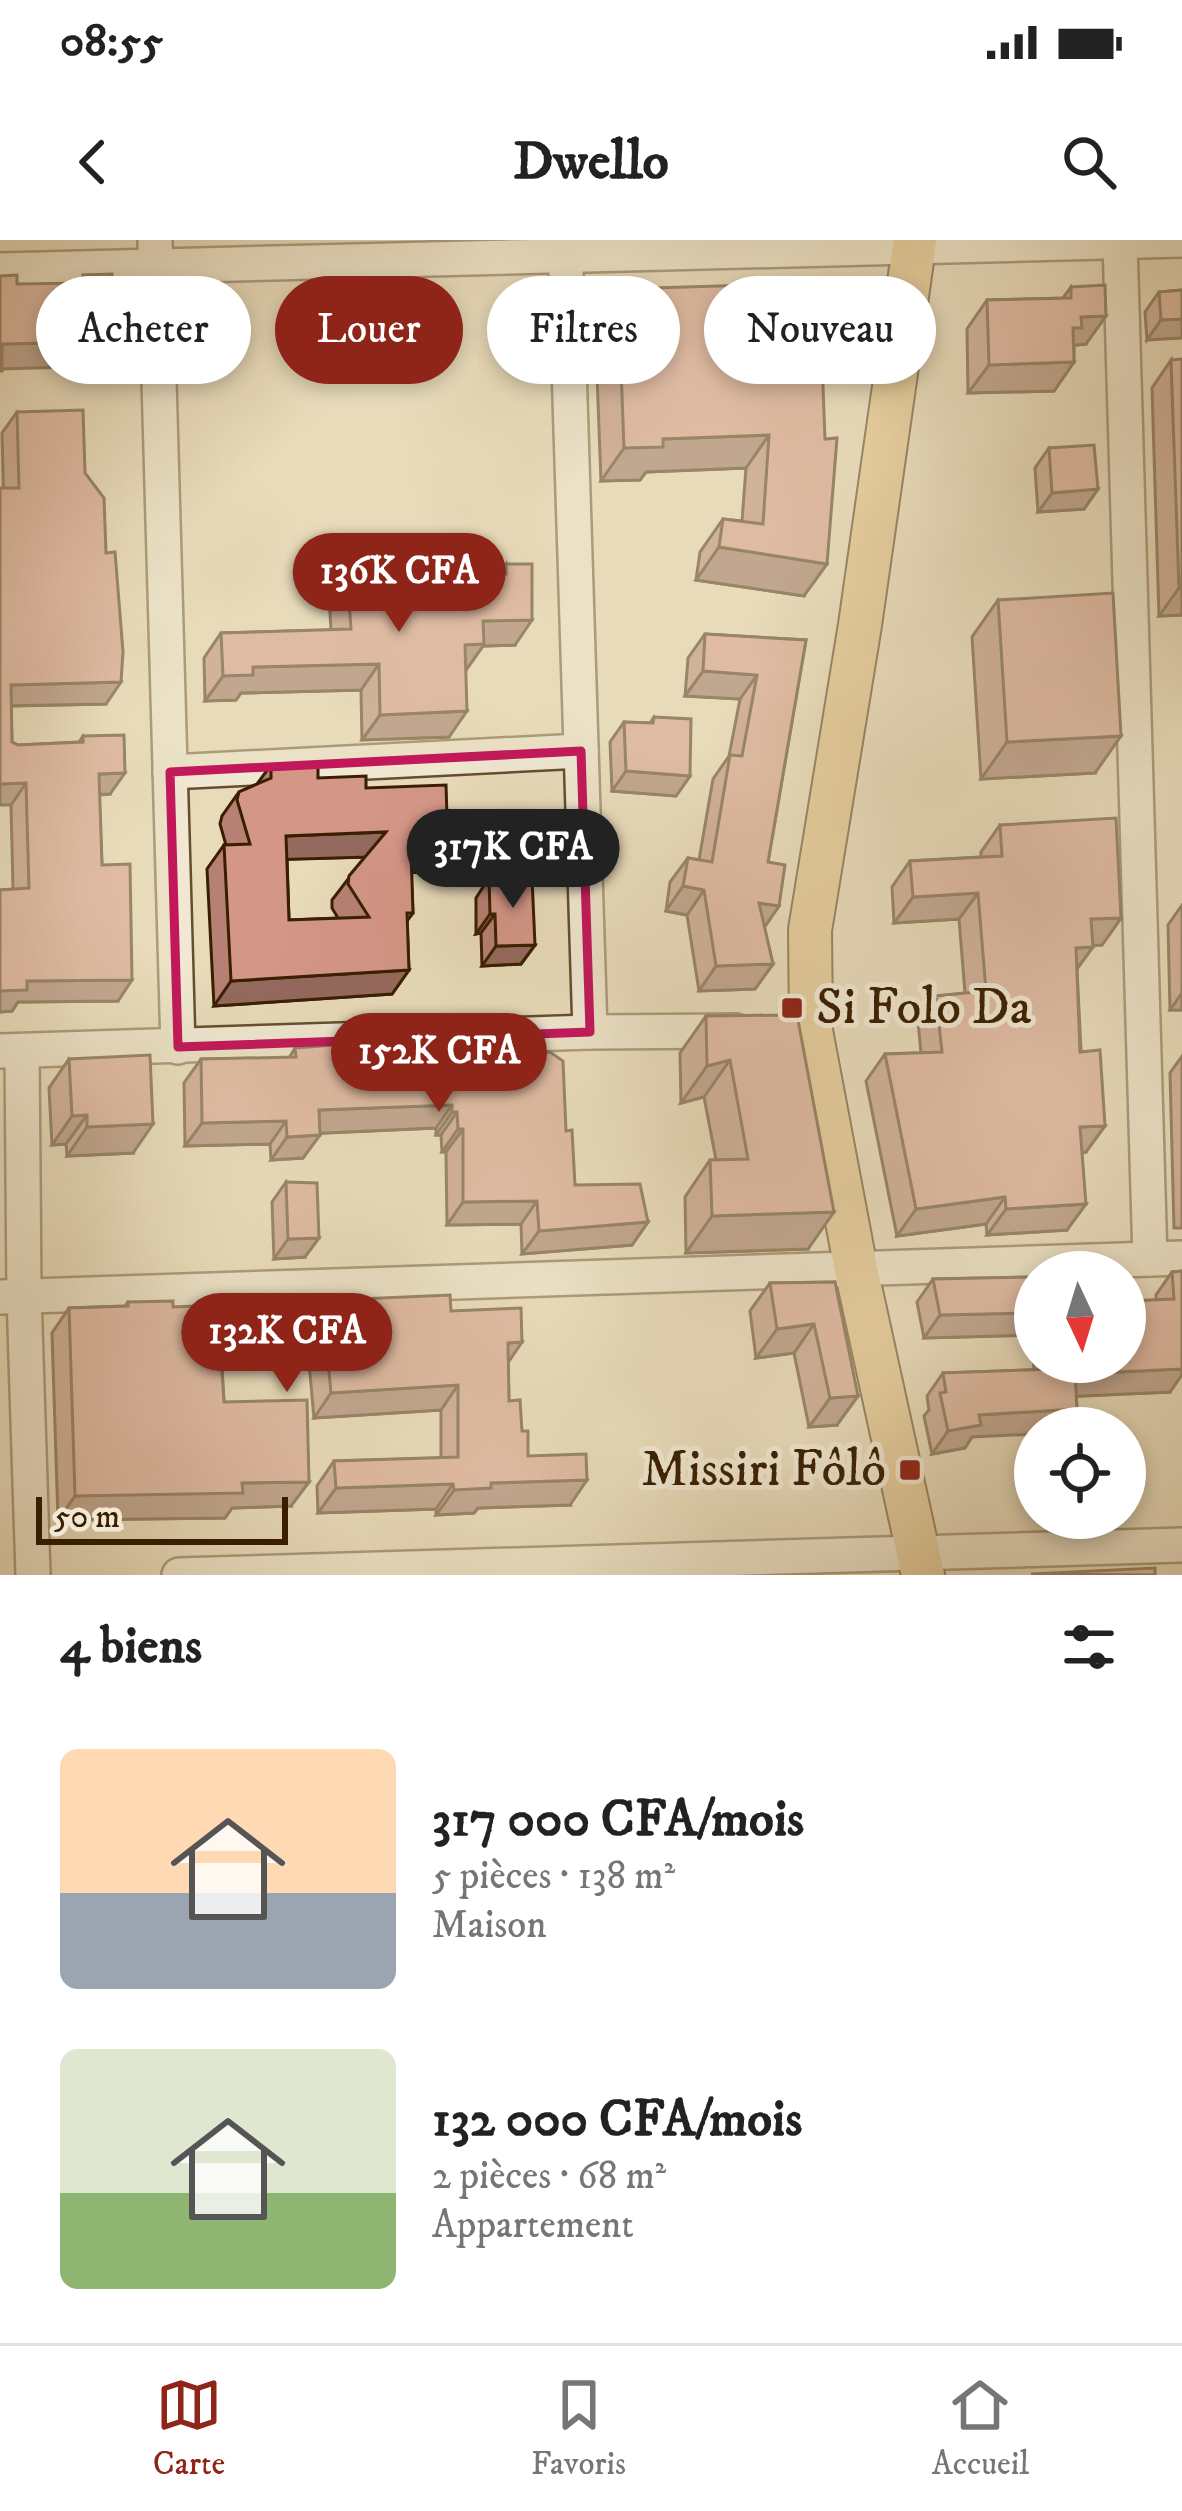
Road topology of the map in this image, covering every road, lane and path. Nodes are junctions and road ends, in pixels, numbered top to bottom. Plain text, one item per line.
1 (1182, 240) edge
2 (1120, 242) edge
3 (915, 243) edge
4 (566, 248) edge
5 (155, 253) edge
6 (0, 269) edge
7 (581, 751) junction
8 (170, 772) junction
9 (789, 1031) junction
10 (590, 1032) junction
11 (178, 1047) junction
12 (11, 1051) edge
13 (1166, 1259) edge
14 (856, 1269) junction
15 (12, 1296) edge
16 (1182, 1545) edge
17 (921, 1564) edge
18 (34, 1575) edge
19 (179, 1575) edge

1 - 2 street
2 - 3 street
2 - 13 street
3 - 4 street
3 - 9 main road
4 - 5 street
4 - 7 street
5 - 6 street
5 - 8 street
7 - 8 street
7 - 10 street
8 - 11 street
9 - 10 street
9 - 14 main road
10 - 11 street
11 - 12 street
12 - 15 street
13 - 14 street
14 - 15 street
14 - 17 main road
15 - 18 street
16 - 17 street
17 - 19 street

